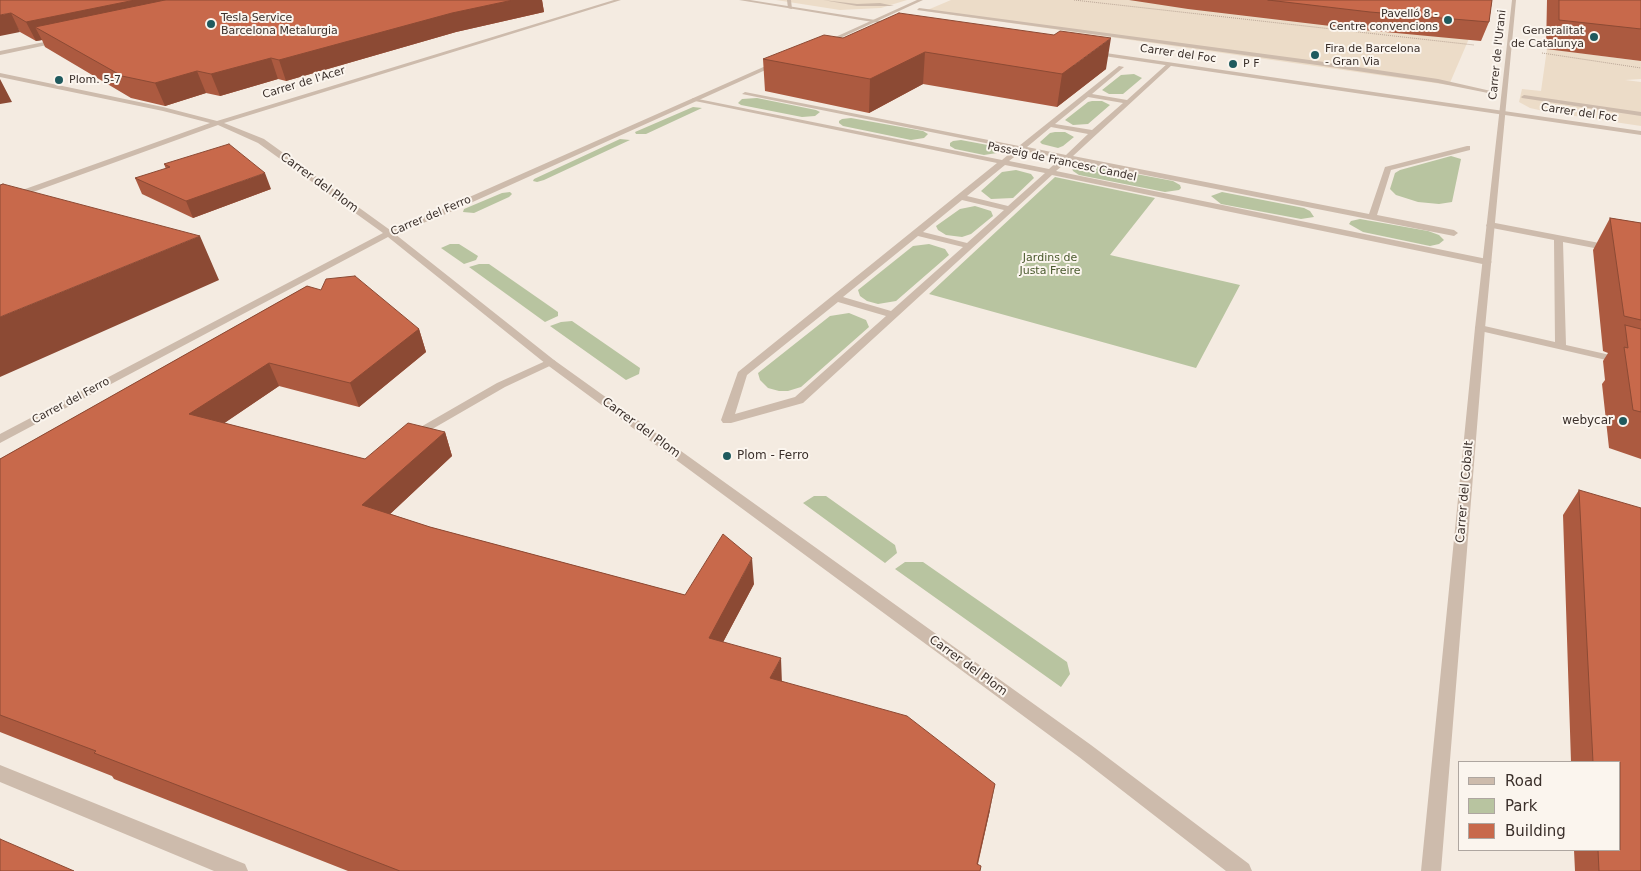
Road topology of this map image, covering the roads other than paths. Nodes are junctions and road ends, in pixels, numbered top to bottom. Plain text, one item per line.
1 (619, 0) edge
2 (741, 0) edge
3 (789, 0) edge
4 (825, 0) edge
5 (921, 0) edge
6 (1514, 0) edge
7 (892, 6) dead end
8 (790, 8) junction
9 (920, 10) dead end
10 (875, 20) junction
11 (901, 25) edge
12 (65, 39) edge
13 (816, 47) edge
14 (1085, 52) edge
15 (0, 53) edge
16 (790, 58) edge
17 (1170, 64) junction
18 (1121, 67) dead end
19 (0, 75) edge
20 (1476, 89) joint
21 (1488, 91) dead end
22 (745, 94) dead end
23 (1087, 95) junction
24 (1524, 96) dead end
25 (695, 99) junction
26 (1129, 102) junction
27 (837, 112) junction
28 (1502, 113) junction
29 (1641, 114) edge
30 (218, 123) junction
31 (818, 124) junction
32 (1050, 125) junction
33 (1641, 133) edge
34 (950, 134) junction
35 (1095, 134) junction
36 (931, 146) junction
37 (1021, 148) junction
38 (1466, 148) dead end
39 (1068, 157) junction
40 (1005, 162) junction
41 (1053, 171) junction
42 (1200, 183) junction
43 (961, 197) junction
44 (1188, 200) junction
45 (0, 201) edge
46 (1011, 209) junction
47 (1336, 210) junction
48 (1372, 217) junction
49 (1490, 225) junction
50 (1330, 229) junction
51 (389, 233) junction
52 (916, 233) junction
53 (1454, 233) dead end
54 (1558, 238) junction
55 (970, 246) junction
56 (1641, 254) edge
57 (1487, 262) junction
58 (836, 298) junction
59 (894, 315) junction
60 (1480, 328) junction
61 (1562, 346) junction
62 (550, 362) junction
63 (1641, 365) edge
64 (0, 439) edge
65 (398, 444) edge
66 (0, 773) edge
67 (238, 871) edge
68 (1242, 871) edge
69 (1431, 871) edge

1 - 30 street, Carrer de l'Acer
2 - 8 street
3 - 8 street
4 - 7 street
5 - 10 street
6 - 28 street, Carrer de l'Urani
8 - 10 street
9 - 20 street, Carrer del Foc
10 - 11 street
10 - 13 street
12 - 15 street
14 - 17 street, Carrer del Foc
16 - 25 street, Carrer del Ferro
17 - 26 street
17 - 28 street, Carrer del Foc
18 - 23 street
19 - 30 street, Carrer del Plom
20 - 21 street, Carrer de l'Urani
22 - 27 street, Passeig de Francesc Candel
23 - 26 street
23 - 32 street
24 - 29 street, Carrer del Foc
25 - 31 street, Passeig de Francesc Candel
25 - 51 street, Carrer del Ferro
26 - 35 street
27 - 31 street
27 - 34 street, Passeig de Francesc Candel
28 - 33 street, Carrer del Foc
28 - 49 street, Carrer del Cobalt
30 - 45 street, Carrer de l'Acer
30 - 51 street, Carrer del Plom
31 - 36 street, Passeig de Francesc Candel
32 - 35 street
32 - 37 street
34 - 36 street
34 - 37 street, Passeig de Francesc Candel
35 - 39 street
36 - 40 street, Passeig de Francesc Candel
37 - 39 street, Passeig de Francesc Candel
37 - 40 street
38 - 48 street
39 - 41 street
39 - 42 street, Passeig de Francesc Candel
40 - 41 street, Passeig de Francesc Candel
40 - 43 street
41 - 44 street, Passeig de Francesc Candel
41 - 46 street
42 - 44 street
42 - 47 street, Passeig de Francesc Candel
43 - 46 street
43 - 52 street
44 - 50 street, Passeig de Francesc Candel
46 - 55 street
47 - 48 street, Passeig de Francesc Candel
47 - 50 street
48 - 53 street, Passeig de Francesc Candel
49 - 54 street
49 - 57 street, Carrer del Cobalt
50 - 57 street, Passeig de Francesc Candel
51 - 62 street, Carrer del Plom
51 - 64 street, Carrer del Ferro
52 - 55 street
52 - 58 street
54 - 56 street
54 - 61 street
55 - 59 street
57 - 60 street, Carrer del Cobalt
58 - 59 street
58 - 59 street
60 - 61 street
60 - 69 street, Carrer del Cobalt
61 - 63 street
62 - 65 street
62 - 68 street, Carrer del Plom
66 - 67 street

